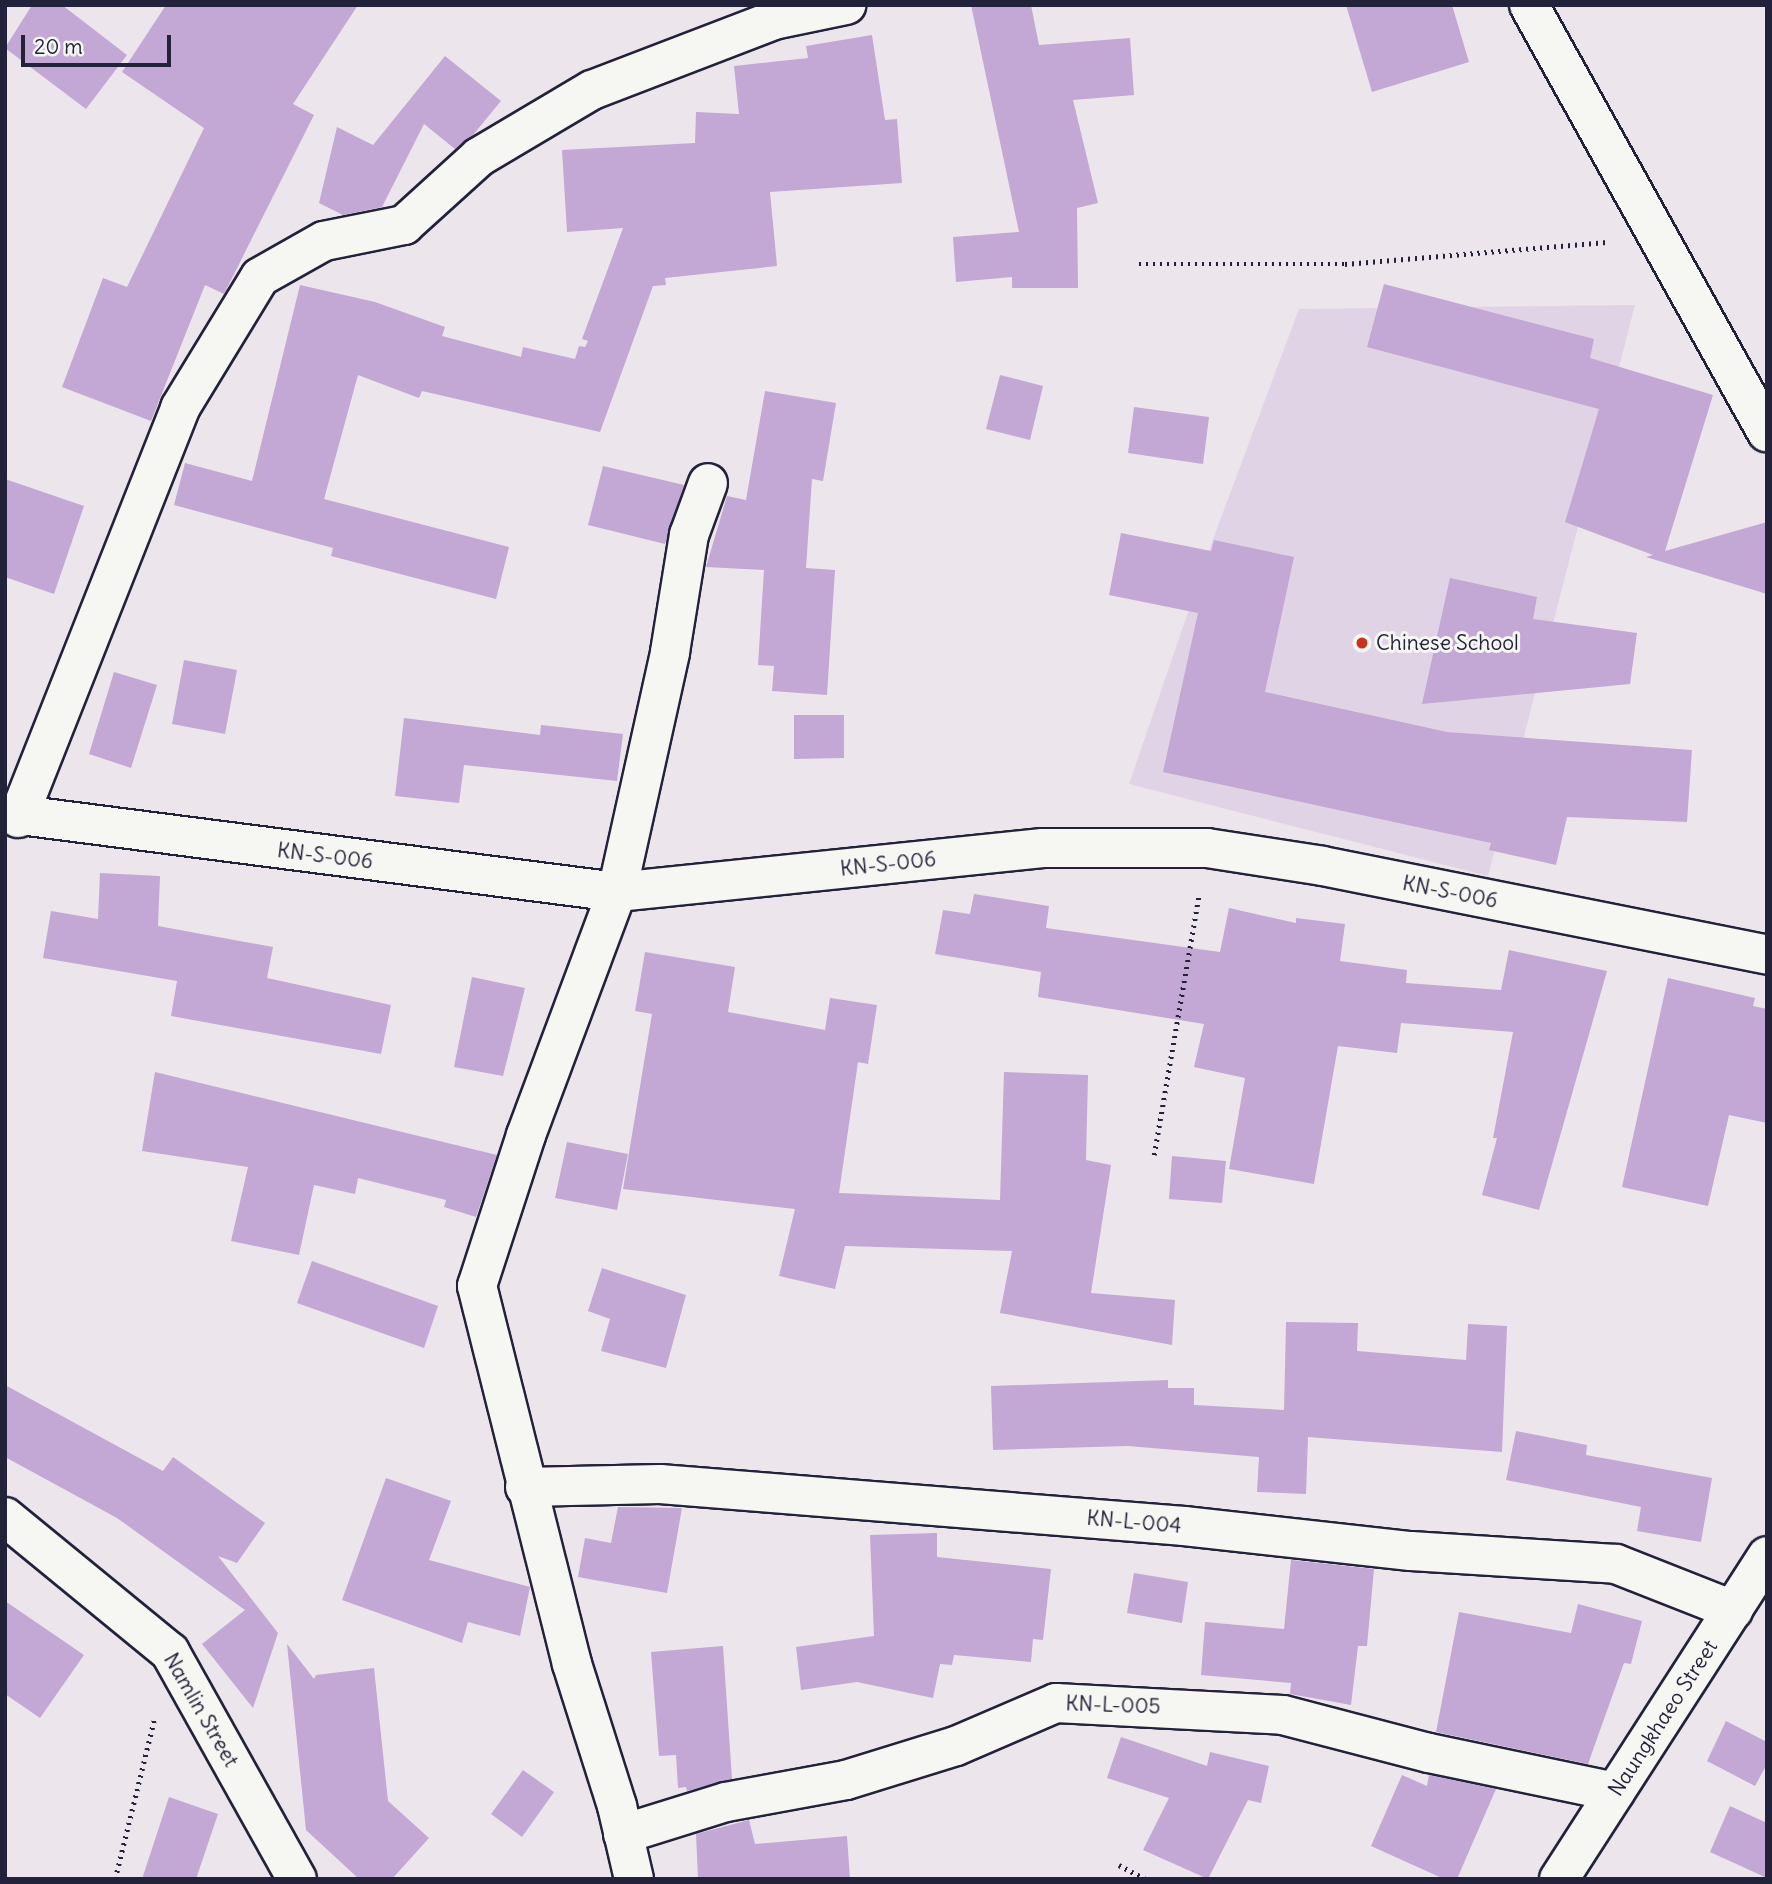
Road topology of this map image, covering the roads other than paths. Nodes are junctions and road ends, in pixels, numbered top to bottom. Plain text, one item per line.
1 (846, 5) edge
2 (1529, 5) edge
3 (1767, 432) edge
4 (708, 483) dead end
5 (12, 815) edge
6 (617, 892) junction
7 (1767, 955) edge
8 (526, 1487) junction
9 (5, 1517) edge
10 (1767, 1556) edge
11 (1733, 1610) junction
12 (1615, 1792) junction
13 (623, 1834) junction
14 (296, 1879) edge
15 (634, 1879) edge
16 (1559, 1879) edge

1 - 5 street
2 - 3 street
4 - 6 street
5 - 6 street, KN-S-006
6 - 7 street, KN-S-006
6 - 8 street
8 - 11 street, KN-L-004
8 - 13 street
9 - 14 street, Namlin Street
10 - 11 street, Naungkhaeo Street
11 - 12 street, Naungkhaeo Street
12 - 13 street, KN-L-005
12 - 16 street, Naungkhaeo Street
13 - 15 street

